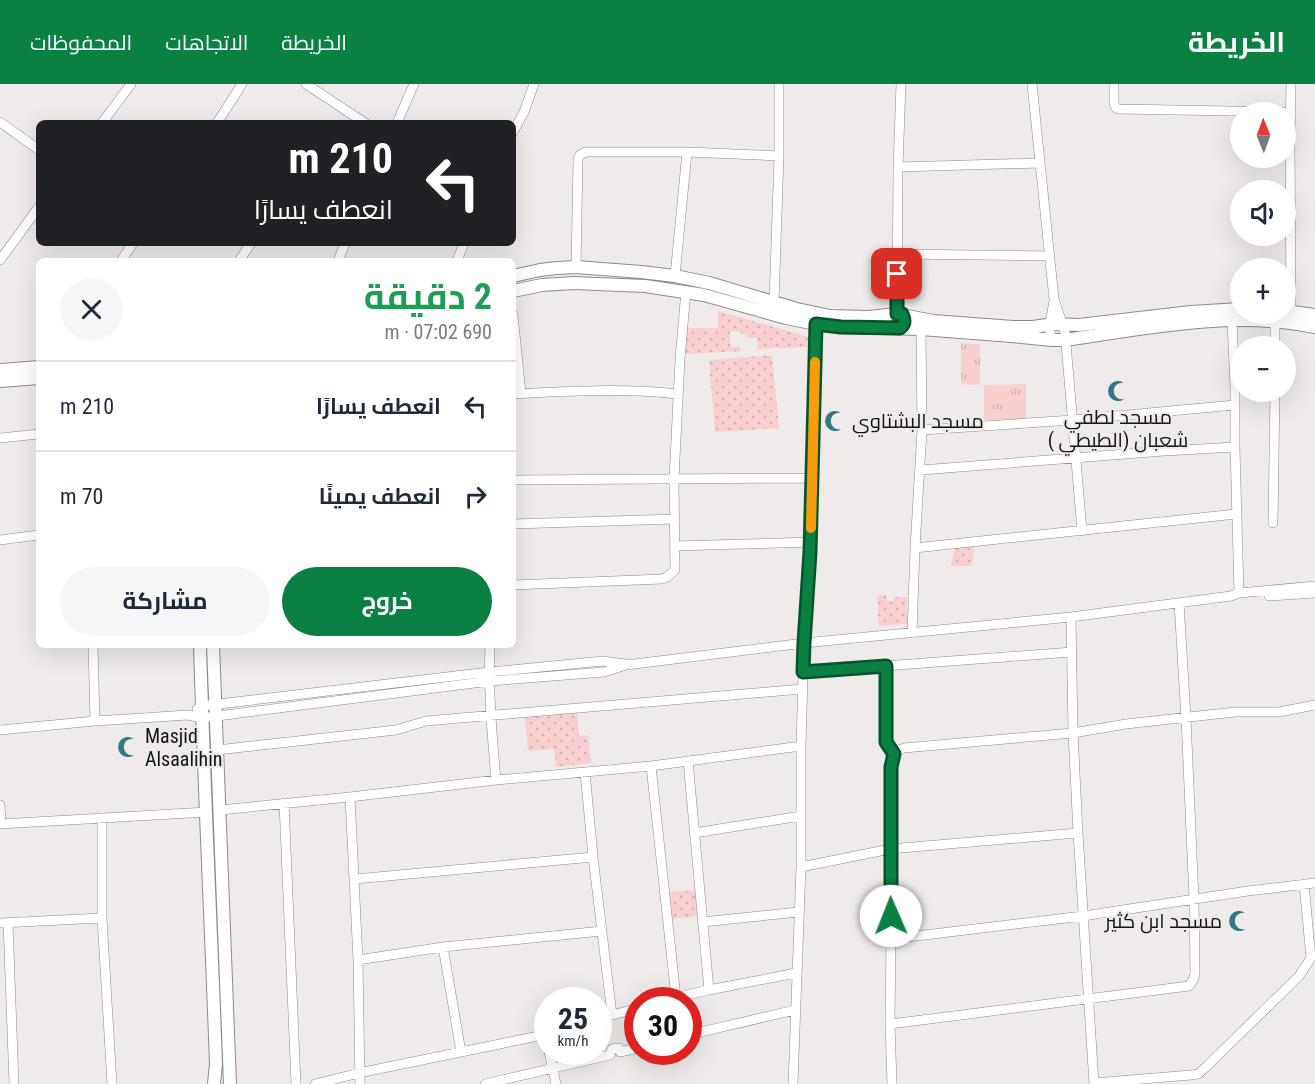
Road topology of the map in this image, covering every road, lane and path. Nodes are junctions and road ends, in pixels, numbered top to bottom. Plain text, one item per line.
1 (242, 84) edge
2 (306, 84) edge
3 (414, 84) edge
4 (534, 84) edge
5 (779, 84) edge
6 (901, 84) edge
7 (1032, 84) edge
8 (1113, 84) edge
9 (1292, 84) edge
10 (128, 85) edge
11 (1288, 102) edge
12 (1230, 112) edge
13 (104, 120) edge
14 (219, 120) edge
15 (360, 120) edge
16 (398, 120) edge
17 (0, 122) edge
18 (516, 127) edge
19 (36, 148) edge
20 (687, 152) junction
21 (779, 156) junction
22 (1040, 163) junction
23 (898, 167) junction
24 (1287, 168) edge
25 (36, 211) edge
26 (897, 254) junction
27 (1, 256) edge
28 (1050, 256) junction
29 (1287, 258) edge
30 (576, 267) junction
31 (516, 275) edge
32 (675, 276) junction
33 (516, 290) edge
34 (686, 291) junction
35 (1054, 299) junction
36 (774, 302) junction
37 (1230, 310) edge
38 (1296, 312) edge
39 (897, 314) junction
40 (1315, 315) edge
41 (1230, 320) edge
42 (816, 324) junction
43 (1063, 324) junction
44 (1232, 324) edge
45 (1295, 324) edge
46 (1049, 325) junction
47 (1315, 327) edge
48 (896, 328) junction
49 (921, 329) junction
50 (1052, 340) junction
51 (1065, 340) junction
52 (36, 367) edge
53 (0, 370) edge
54 (516, 374) edge
55 (36, 378) edge
56 (0, 381) edge
57 (517, 394) edge
58 (678, 394) junction
59 (1275, 402) edge
60 (1235, 405) junction
61 (1072, 420) junction
62 (922, 430) junction
63 (36, 434) edge
64 (0, 438) edge
65 (1235, 447) junction
66 (1076, 458) junction
67 (921, 470) junction
68 (811, 478) junction
69 (674, 479) junction
70 (516, 480) edge
71 (1236, 514) junction
72 (675, 519) junction
73 (1273, 523) dead end
74 (516, 524) edge
75 (1082, 531) junction
76 (36, 535) edge
77 (0, 540) edge
78 (811, 542) junction
79 (675, 546) junction
80 (915, 549) junction
81 (516, 585) edge
82 (1315, 586) edge
83 (1315, 593) edge
84 (1235, 595) junction
85 (1179, 603) junction
86 (1071, 616) junction
87 (912, 633) junction
88 (804, 643) junction
89 (93, 648) edge
90 (200, 648) edge
91 (213, 648) edge
92 (490, 648) edge
93 (1072, 652) junction
94 (886, 666) junction
95 (803, 672) junction
96 (489, 677) junction
97 (802, 689) junction
98 (1315, 705) edge
99 (215, 710) junction
100 (202, 712) junction
101 (490, 715) junction
102 (1186, 718) junction
103 (95, 721) junction
104 (0, 730) edge
105 (1073, 733) junction
106 (801, 746) junction
107 (217, 750) junction
108 (894, 754) junction
109 (688, 761) junction
110 (651, 766) junction
111 (585, 772) junction
112 (496, 780) junction
113 (350, 797) junction
114 (284, 803) junction
115 (0, 806) edge
116 (220, 810) junction
117 (207, 812) junction
118 (801, 816) junction
119 (102, 819) junction
120 (0, 824) edge
121 (694, 833) junction
122 (1078, 833) junction
123 (890, 849) junction
124 (594, 857) junction
125 (801, 867) junction
126 (355, 879) junction
127 (1315, 883) edge
128 (1304, 884) junction
129 (1194, 900) junction
130 (799, 912) junction
131 (1083, 916) junction
132 (102, 918) junction
133 (702, 922) junction
134 (4, 923) edge
135 (602, 931) junction
136 (891, 939) junction
137 (443, 947) junction
138 (358, 960) junction
139 (796, 973) junction
140 (609, 987) edge
141 (675, 987) edge
142 (709, 990) junction
143 (702, 992) edge
144 (1089, 998) junction
145 (795, 1010) junction
146 (624, 1012) edge
147 (612, 1015) edge
148 (890, 1023) junction
149 (702, 1032) edge
150 (534, 1037) edge
151 (624, 1051) edge
152 (461, 1052) junction
153 (552, 1065) edge
154 (553, 1069) junction
155 (359, 1073) junction
156 (14, 1084) edge
157 (112, 1084) edge
158 (214, 1084) edge
159 (230, 1084) edge
160 (296, 1084) edge
161 (315, 1084) edge
162 (360, 1084) edge
163 (485, 1084) edge
164 (555, 1084) edge
165 (793, 1084) edge
166 (892, 1084) edge
167 (1094, 1084) edge

1 - 14 street
2 - 15 street
3 - 16 street
4 - 18 street
5 - 21 street
6 - 23 street
7 - 22 street
8 - 12 street
9 - 11 street
10 - 13 street
17 - 19 street
20 - 21 street
20 - 30 street
20 - 32 street
21 - 36 street
22 - 23 street
22 - 28 street
23 - 26 street
24 - 29 street
25 - 27 street
26 - 28 street
26 - 39 street
28 - 35 street
30 - 31 street
30 - 32 street
32 - 36 street
33 - 34 street
34 - 42 street
34 - 58 street
35 - 43 street
35 - 46 street
36 - 39 street
37 - 43 street
38 - 40 street
39 - 46 street
39 - 48 street
41 - 51 street
42 - 48 street
42 - 68 street
43 - 46 street
43 - 51 street
44 - 60 street
45 - 47 street
46 - 50 street
48 - 49 street
49 - 50 street
49 - 62 street
50 - 51 street
51 - 61 street
52 - 53 street
54 - 57 street
55 - 56 street
57 - 58 street
58 - 69 street
59 - 73 street
60 - 61 street
60 - 65 street
61 - 62 street
61 - 66 street
62 - 67 street
63 - 64 street
65 - 66 street
65 - 71 street
66 - 67 street
66 - 75 street
67 - 80 street
68 - 69 street
68 - 78 street
69 - 70 street
69 - 72 street
71 - 75 street
71 - 84 street
72 - 74 street
72 - 79 street
75 - 80 street
76 - 77 street
78 - 79 street
78 - 88 street
79 - 81 street
80 - 87 street
82 - 84 street
83 - 84 street
84 - 85 street
85 - 86 street
85 - 102 street
86 - 87 street
86 - 93 street
87 - 88 street
88 - 95 street
88 - 96 street
89 - 103 street
90 - 100 street
91 - 99 street
92 - 96 street
93 - 94 street
93 - 105 street
94 - 95 street
94 - 108 street
95 - 97 street
96 - 99 street
96 - 101 street
97 - 101 street
97 - 106 street
98 - 102 street
99 - 100 street
99 - 107 street
100 - 103 street
100 - 117 street
101 - 107 street
101 - 112 street
102 - 105 street
102 - 129 street
103 - 104 street
105 - 108 street
105 - 122 street
106 - 109 street
106 - 118 street
107 - 116 street
108 - 123 street
109 - 110 street
109 - 121 street
110 - 111 street
110 - 141 street
111 - 112 street
111 - 124 street
112 - 113 street
113 - 114 street
113 - 126 street
114 - 116 street
114 - 160 street
115 - 120 street
116 - 159 street
117 - 119 street
117 - 158 street
118 - 121 street
118 - 125 street
119 - 120 street
119 - 132 street
121 - 133 street
122 - 123 street
122 - 131 street
123 - 125 street
123 - 136 street
124 - 126 street
124 - 135 street
125 - 130 street
126 - 138 street
127 - 128 street
128 - 129 street
128 - 167 street
129 - 131 street
129 - 144 street
130 - 133 street
130 - 139 street
131 - 136 street
131 - 144 street
132 - 134 street
132 - 157 street
133 - 142 street
134 - 156 street
135 - 137 street
135 - 140 street
136 - 148 street
137 - 138 street
137 - 152 street
138 - 155 street
139 - 142 street
139 - 145 street
142 - 143 street
144 - 148 street
144 - 167 street
145 - 149 street
145 - 165 street
146 - 147 street
148 - 166 street
150 - 152 street
151 - 154 street
152 - 155 street
153 - 154 street
154 - 163 street
154 - 164 street
155 - 161 street
155 - 162 street

